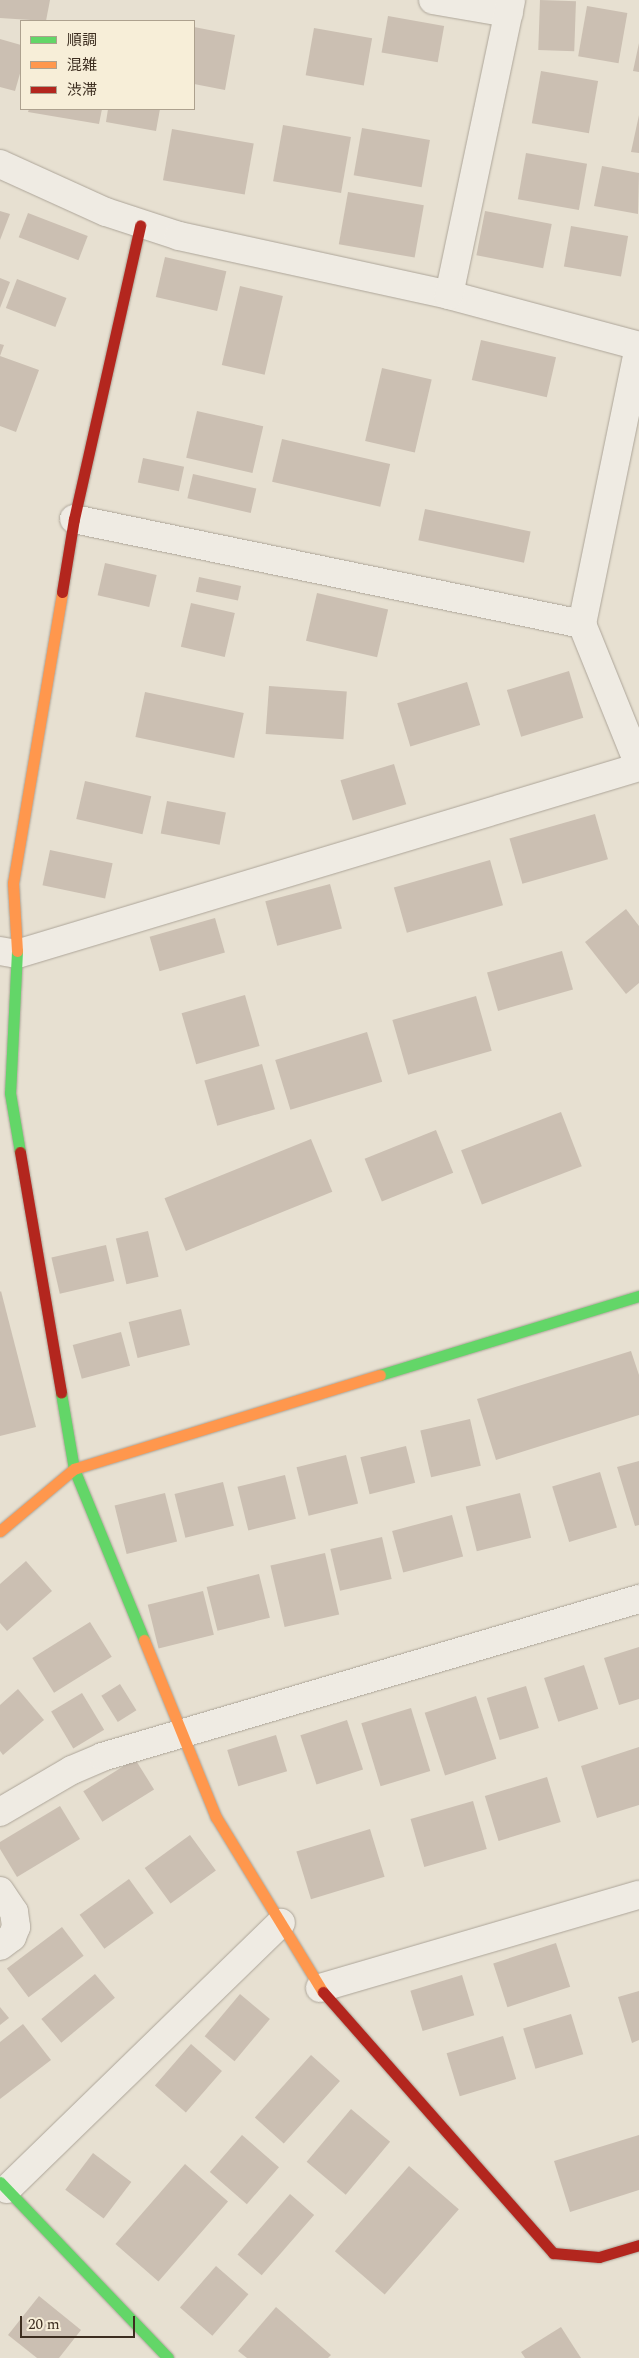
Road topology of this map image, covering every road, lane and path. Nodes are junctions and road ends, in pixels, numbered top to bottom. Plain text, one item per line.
1 (433, 0) edge
2 (510, 6) edge
3 (0, 164) edge
4 (140, 225) junction
5 (449, 295) junction
6 (639, 346) edge
7 (74, 519) junction
8 (582, 624) junction
9 (639, 766) edge
10 (8, 953) edge
11 (639, 1296) edge
12 (74, 1469) junction
13 (0, 1531) edge
14 (639, 1599) edge
15 (182, 1735) junction
16 (0, 1812) edge
17 (0, 1891) edge
18 (639, 1895) edge
19 (281, 1923) junction
20 (0, 1946) edge
21 (320, 1988) junction
22 (4, 2186) edge
23 (639, 2245) edge
24 (168, 2358) edge

1 - 2 street
2 - 5 street
3 - 4 street
4 - 5 street
4 - 7 street
5 - 6 street
6 - 8 street
7 - 8 street
7 - 10 street
8 - 9 street
9 - 10 street
10 - 12 street
11 - 12 street
12 - 13 street
12 - 15 street
14 - 15 street
15 - 16 street
15 - 19 street
17 - 20 street
18 - 21 street
19 - 21 street
19 - 22 street
21 - 23 street
22 - 24 street

